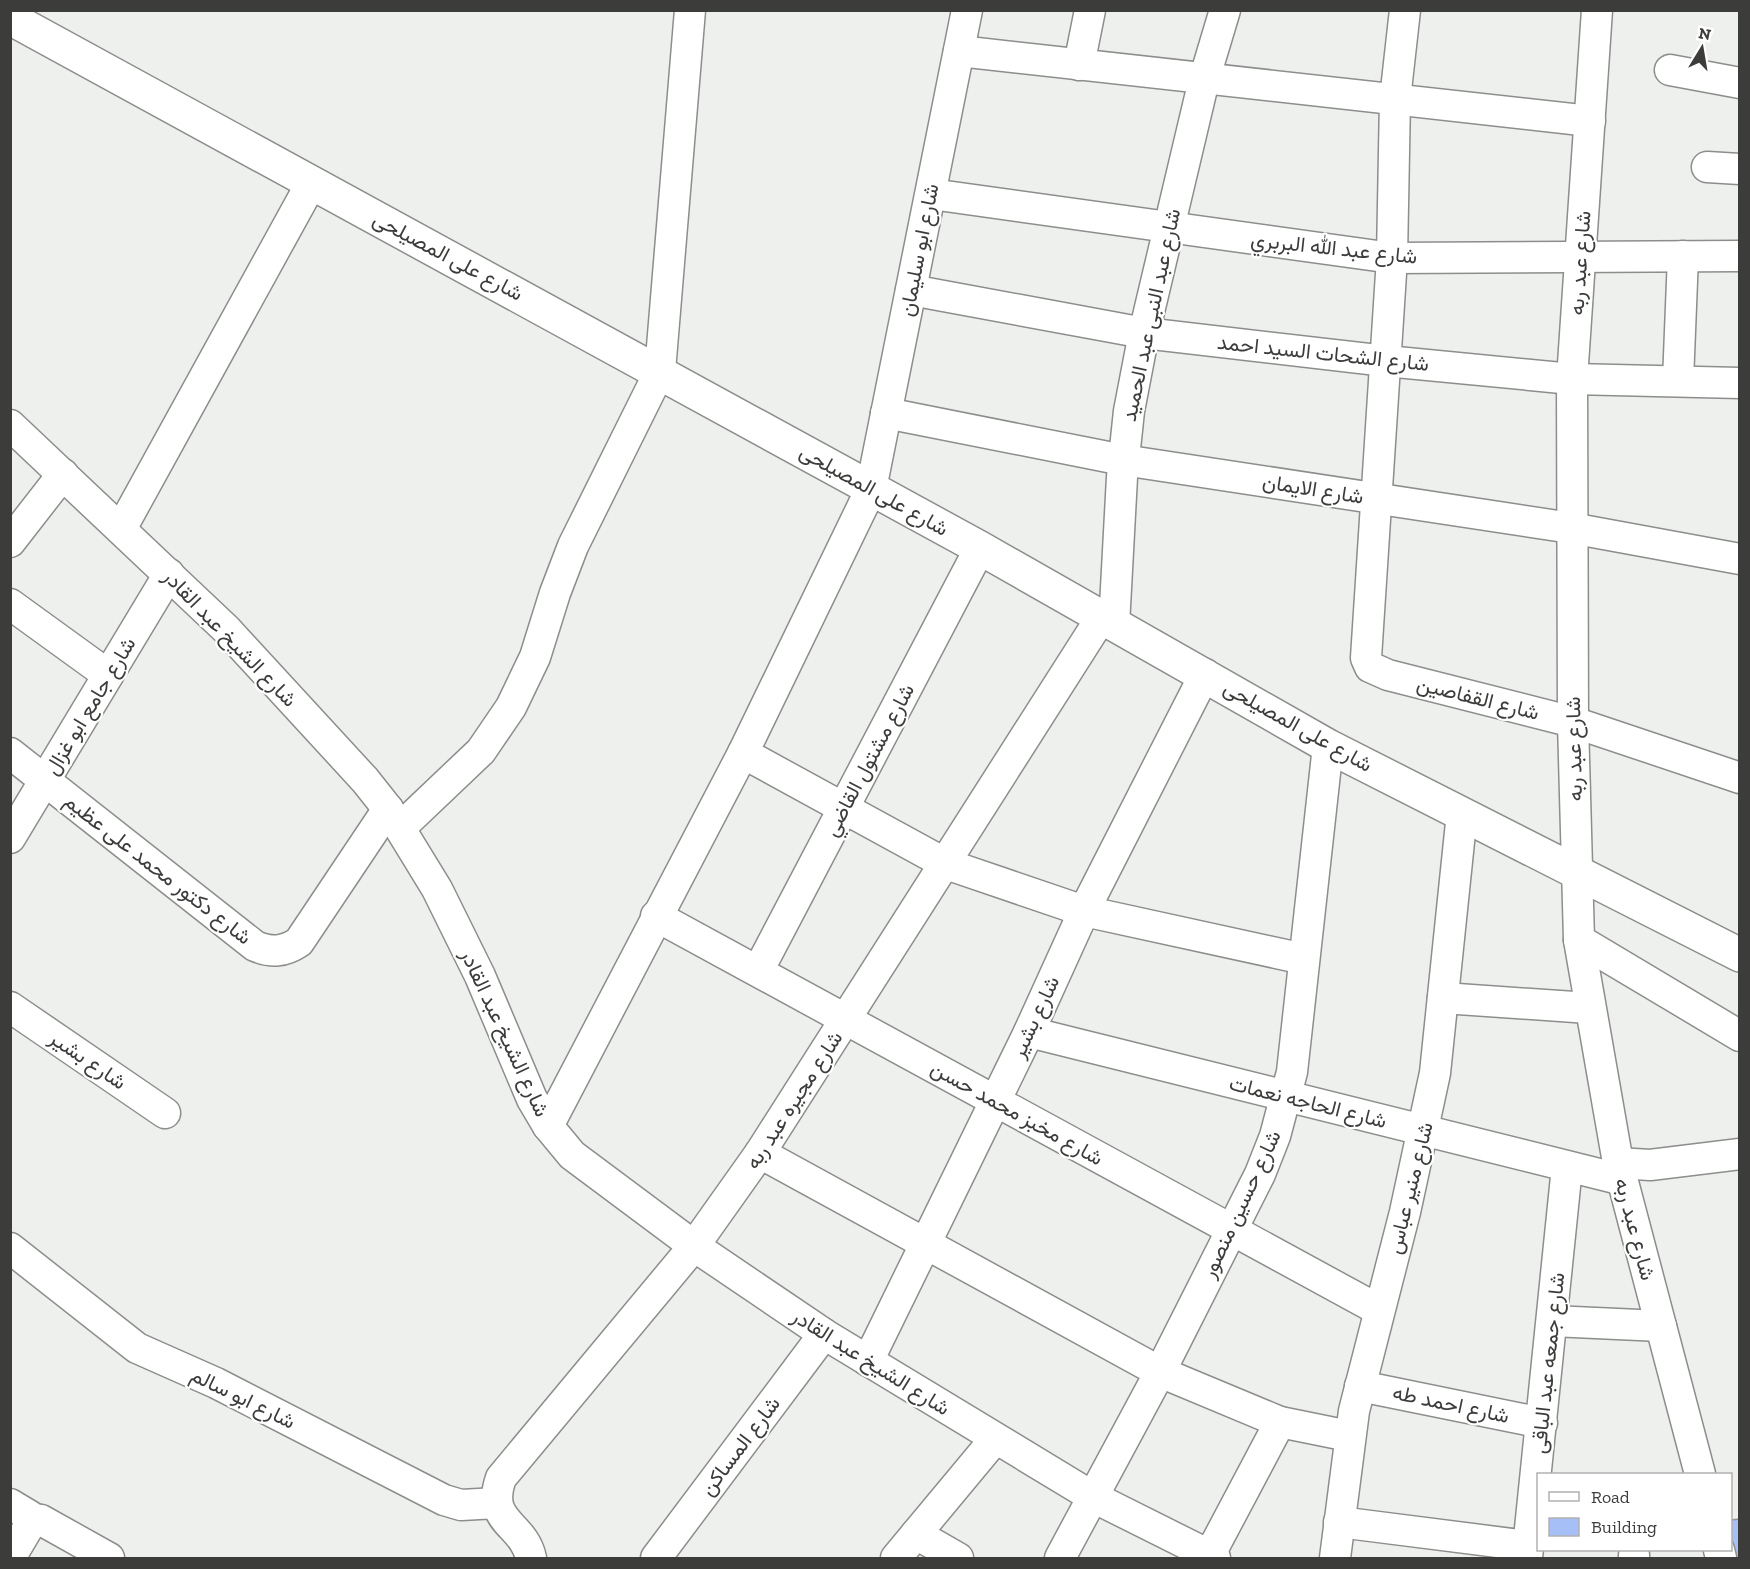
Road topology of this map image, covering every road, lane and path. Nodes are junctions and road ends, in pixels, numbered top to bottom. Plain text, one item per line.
1 (690, 10) edge
2 (967, 10) edge
3 (1090, 10) edge
4 (1225, 10) edge
5 (1405, 10) edge
6 (1597, 10) edge
7 (10, 18) edge
8 (959, 51) junction
9 (1079, 65) junction
10 (1670, 70) dead end
11 (1204, 80) junction
12 (1740, 83) edge
13 (1395, 99) junction
14 (1590, 121) junction
15 (1707, 167) dead end
16 (1740, 169) edge
17 (312, 182) junction
18 (930, 194) junction
19 (1169, 228) junction
20 (1683, 256) junction
21 (1740, 256) edge
22 (1580, 257) junction
23 (1392, 258) junction
24 (911, 290) junction
25 (1144, 333) junction
26 (1386, 360) junction
27 (660, 371) junction
28 (1572, 379) junction
29 (1678, 381) junction
30 (1740, 383) edge
31 (886, 413) junction
32 (10, 425) edge
33 (1123, 460) junction
34 (63, 474) junction
35 (871, 489) junction
36 (1376, 498) junction
37 (1571, 528) junction
38 (121, 530) junction
39 (10, 542) edge
40 (980, 548) junction
41 (1740, 559) edge
42 (169, 574) junction
43 (10, 604) edge
44 (1107, 621) junction
45 (1205, 674) junction
46 (108, 675) junction
47 (1573, 722) junction
48 (1328, 746) junction
49 (10, 753) edge
50 (743, 753) junction
51 (1740, 778) edge
52 (45, 780) junction
53 (843, 809) junction
54 (1462, 813) junction
55 (394, 818) junction
56 (10, 838) edge
57 (946, 864) junction
58 (1577, 873) junction
59 (1084, 911) junction
60 (656, 916) junction
61 (1579, 940) junction
62 (1740, 955) edge
63 (1304, 959) junction
64 (758, 971) junction
65 (1443, 998) junction
66 (10, 1007) edge
67 (1589, 1008) junction
68 (846, 1020) junction
69 (1029, 1032) junction
70 (1740, 1036) edge
71 (1287, 1097) junction
72 (996, 1101) junction
73 (165, 1113) dead end
74 (548, 1126) junction
75 (1424, 1131) junction
76 (760, 1153) junction
77 (1740, 1154) edge
78 (1567, 1167) junction
79 (1620, 1172) junction
80 (1231, 1229) junction
81 (925, 1245) junction
82 (694, 1246) junction
83 (10, 1248) edge
84 (1379, 1310) junction
85 (1552, 1321) junction
86 (1661, 1326) junction
87 (824, 1334) junction
88 (868, 1361) junction
89 (1160, 1372) junction
90 (1360, 1386) junction
91 (1280, 1422) junction
92 (1542, 1423) junction
93 (1350, 1436) junction
94 (995, 1438) junction
95 (1700, 1473) edge
96 (1093, 1497) junction
97 (497, 1503) junction
98 (24, 1516) edge
99 (1340, 1522) junction
100 (916, 1534) junction
101 (1527, 1552) edge
102 (10, 1558) edge
103 (109, 1558) edge
104 (531, 1558) edge
105 (656, 1558) edge
106 (896, 1558) edge
107 (958, 1558) edge
108 (1060, 1558) edge
109 (1211, 1558) edge
110 (1335, 1558) edge

1 - 27 street
2 - 8 street, شارع ابو سليمان
3 - 9 street
4 - 11 street, شارع عبد النبى عبد الحميد
5 - 13 street
6 - 14 street, شارع عبد ربه
7 - 17 street, شارع على المصيلحى
8 - 9 street
8 - 18 street, شارع ابو سليمان
9 - 11 street
10 - 12 street
11 - 13 street
11 - 19 street, شارع عبد النبى عبد الحميد
13 - 14 street
13 - 23 street
14 - 22 street, شارع عبد ربه
15 - 16 street
17 - 27 street, شارع على المصيلحى
17 - 38 street
18 - 19 street, شارع عبد الله البربري
18 - 24 street, شارع ابو سليمان
19 - 23 street, شارع عبد الله البربري
19 - 25 street, شارع عبد النبى عبد الحميد
20 - 21 street, شارع عبد الله البربري
20 - 22 street, شارع عبد الله البربري
20 - 29 street
22 - 23 street, شارع عبد الله البربري
22 - 28 street, شارع عبد ربه
23 - 26 street
24 - 25 street, شارع الشحات السيد احمد
24 - 31 street, شارع ابو سليمان
25 - 26 street, شارع الشحات السيد احمد
25 - 33 street, شارع عبد النبى عبد الحميد
26 - 28 street, شارع الشحات السيد احمد
26 - 36 street
27 - 35 street, شارع على المصيلحى
27 - 55 street, شارع دكتور محمد على عظيم
28 - 29 street, شارع الشحات السيد احمد
28 - 37 street, شارع عبد ربه
29 - 30 street, شارع الشحات السيد احمد
31 - 33 street, شارع الايمان
31 - 35 street, شارع ابو سليمان
32 - 34 street, شارع الشيخ عبد القادر
33 - 36 street, شارع الايمان
33 - 44 street, شارع عبد النبى عبد الحميد
34 - 38 street, شارع الشيخ عبد القادر
34 - 39 street
35 - 40 street, شارع على المصيلحى
35 - 50 street, شارع ابو سليمان
36 - 37 street, شارع الايمان
36 - 47 street, شارع القفاصين
37 - 41 street, شارع الايمان
37 - 47 street, شارع عبد ربه
38 - 42 street, شارع الشيخ عبد القادر
40 - 44 street, شارع على المصيلحى
40 - 53 street, شارع مشتول القاضي
42 - 46 street, شارع جامع ابو غزال
42 - 55 street, شارع الشيخ عبد القادر
43 - 46 street
44 - 45 street, شارع على المصيلحى
44 - 57 street, شارع مجيره عبد ربه
45 - 48 street, شارع على المصيلحى
45 - 59 street, شارع بشير
46 - 52 street, شارع جامع ابو غزال
47 - 51 street, شارع القفاصين
47 - 58 street, شارع عبد ربه
48 - 54 street, شارع على المصيلحى
48 - 63 street, شارع حسين منصور
49 - 52 street, شارع دكتور محمد على عظيم
50 - 53 street
50 - 60 street, شارع ابو سليمان
52 - 55 street, شارع دكتور محمد على عظيم
52 - 56 street, شارع جامع ابو غزال
53 - 57 street
53 - 64 street, شارع مشتول القاضي
54 - 58 street, شارع على المصيلحى
54 - 65 street, شارع منير عباس
55 - 74 street, شارع الشيخ عبد القادر
57 - 59 street
57 - 68 street, شارع مجيره عبد ربه
58 - 61 street, شارع عبد ربه
58 - 62 street, شارع على المصيلحى
59 - 63 street
59 - 69 street, شارع بشير
60 - 64 street, شارع مخبز محمد حسن
60 - 74 street, شارع ابو سليمان
61 - 67 street, شارع عبد ربه
61 - 70 street
63 - 71 street, شارع حسين منصور
64 - 68 street, شارع مخبز محمد حسن
65 - 67 street
65 - 75 street, شارع منير عباس
66 - 73 street, شارع بشير
67 - 79 street, شارع عبد ربه
68 - 72 street, شارع مخبز محمد حسن
68 - 76 street, شارع مجيره عبد ربه
69 - 71 street, شارع الحاجه نعمات
69 - 72 street, شارع بشير
71 - 75 street, شارع الحاجه نعمات
71 - 80 street, شارع حسين منصور
72 - 80 street, شارع مخبز محمد حسن
72 - 81 street, شارع بشير
74 - 82 street, شارع الشيخ عبد القادر
75 - 78 street, شارع الحاجه نعمات
75 - 84 street, شارع منير عباس
76 - 81 street
76 - 82 street, شارع مجيره عبد ربه
77 - 79 street, شارع الحاجه نعمات
78 - 79 street, شارع الحاجه نعمات
78 - 85 street, شارع جمعه عبد الباقى
79 - 86 street, شارع عبد ربه
80 - 84 street, شارع مخبز محمد حسن
80 - 89 street, شارع حسين منصور
81 - 88 street, شارع بشير
81 - 89 street
82 - 87 street, شارع الشيخ عبد القادر
82 - 97 street, شارع مجيره عبد ربه
83 - 97 street, شارع ابو سالم
84 - 90 street, شارع منير عباس
85 - 86 street
85 - 92 street, شارع جمعه عبد الباقى
86 - 95 street, شارع عبد ربه
87 - 88 street, شارع الشيخ عبد القادر
87 - 105 street, شارع المساكن
88 - 94 street, شارع الشيخ عبد القادر
89 - 91 street
89 - 96 street, شارع حسين منصور
90 - 92 street, شارع احمد طه
90 - 93 street, شارع منير عباس
91 - 93 street
91 - 109 street
92 - 101 street, شارع جمعه عبد الباقى
93 - 99 street, شارع منير عباس
94 - 96 street, شارع الشيخ عبد القادر
94 - 100 street
96 - 108 street, شارع حسين منصور
96 - 109 street, شارع الشيخ عبد القادر
97 - 104 street
98 - 102 street
98 - 103 street
99 - 101 street
99 - 110 street, شارع منير عباس
100 - 106 street
100 - 107 street

